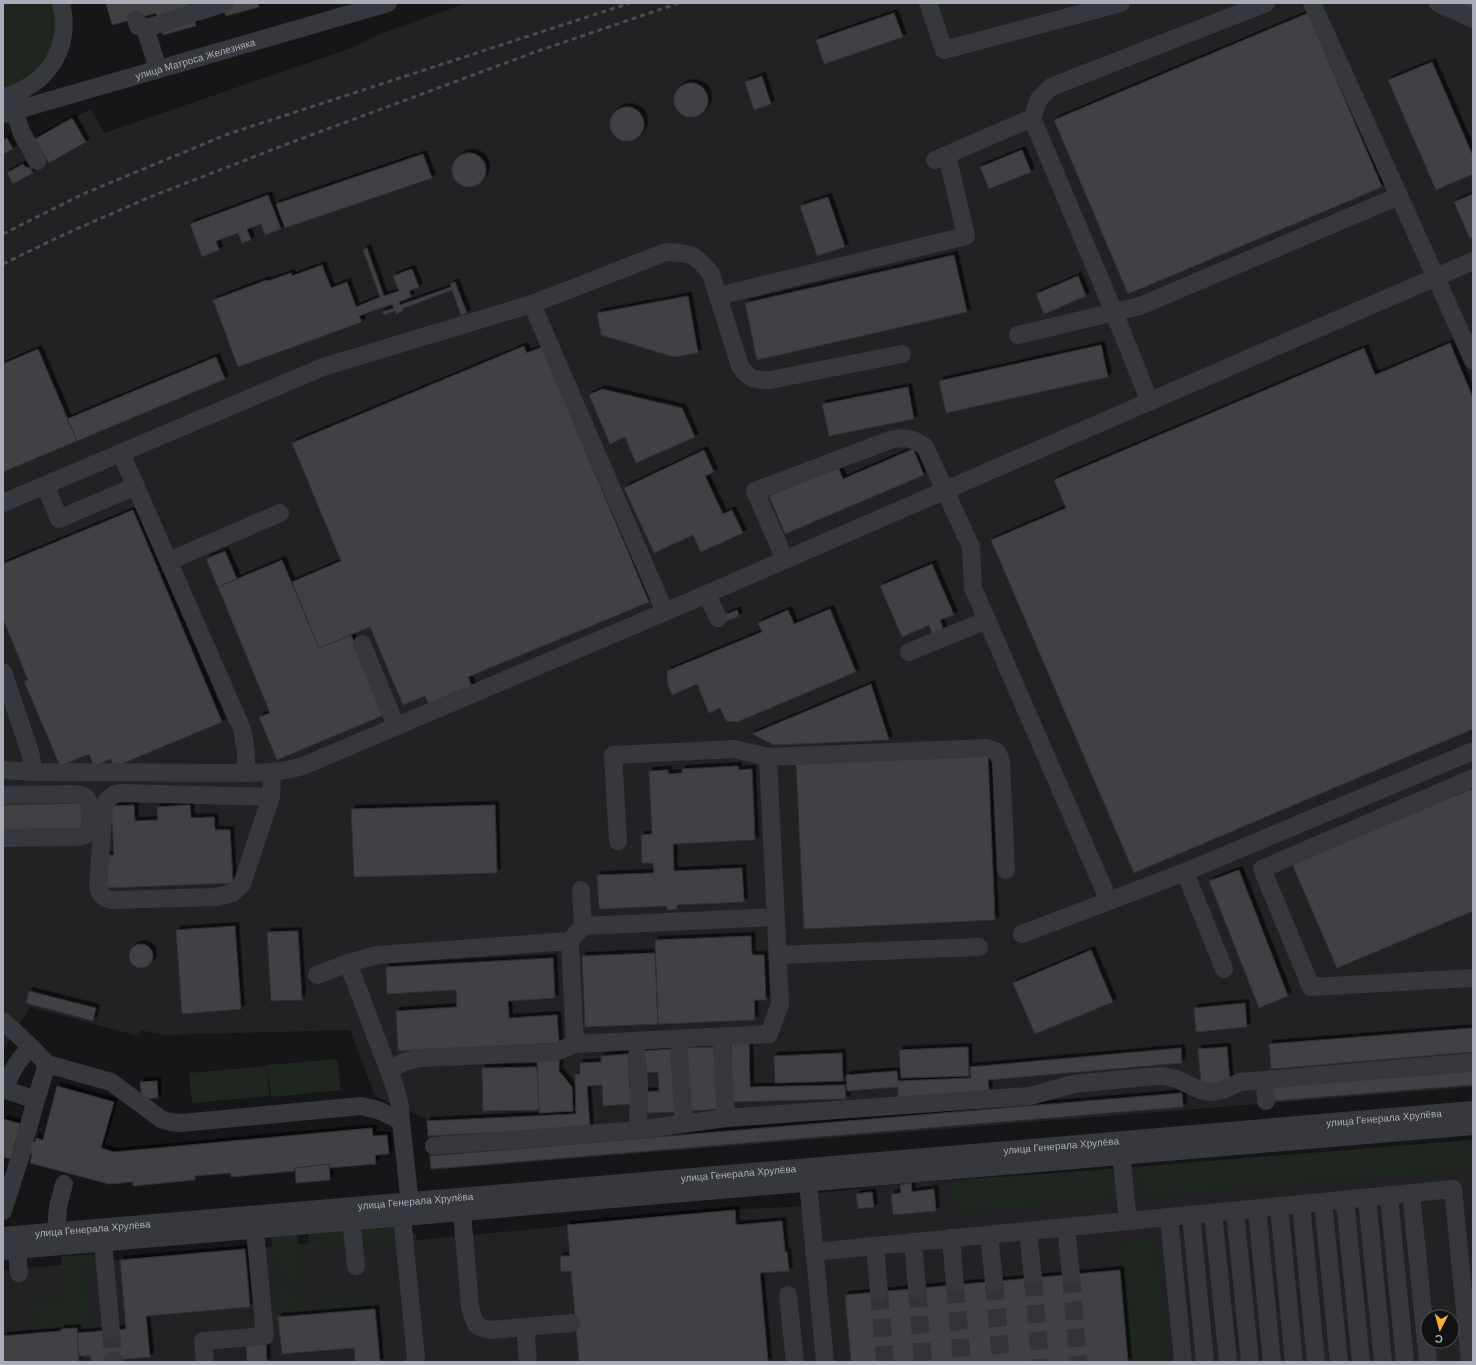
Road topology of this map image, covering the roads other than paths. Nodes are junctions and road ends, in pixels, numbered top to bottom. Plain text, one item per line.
1 (61, 3) edge
2 (225, 3) edge
3 (388, 3) edge
4 (928, 3) edge
5 (1121, 3) edge
6 (1266, 3) edge
7 (1312, 3) edge
8 (1438, 3) edge
9 (1473, 18) edge
10 (158, 69) junction
11 (7, 107) edge
12 (1032, 118) junction
13 (37, 161) dead end
14 (1399, 196) junction
15 (1473, 261) edge
16 (1435, 277) junction
17 (718, 296) junction
18 (532, 304) junction
19 (1114, 312) junction
20 (1018, 335) dead end
21 (902, 354) dead end
22 (1473, 360) edge
23 (1150, 402) junction
24 (121, 453) junction
25 (45, 485) junction
26 (136, 486) junction
27 (945, 491) junction
28 (3, 502) edge
29 (280, 513) dead end
30 (785, 560) junction
31 (169, 561) junction
32 (707, 594) junction
33 (665, 612) junction
34 (718, 618) dead end
35 (987, 620) junction
36 (362, 644) dead end
37 (909, 652) dead end
38 (3, 672) edge
39 (396, 726) junction
40 (1473, 751) edge
41 (768, 757) junction
42 (3, 770) edge
43 (32, 772) junction
44 (272, 773) junction
45 (246, 774) junction
46 (1473, 778) edge
47 (3, 795) edge
48 (271, 797) junction
49 (3, 838) edge
50 (618, 841) dead end
51 (1006, 870) dead end
52 (1184, 872) junction
53 (581, 890) dead end
54 (1109, 901) junction
55 (776, 917) junction
56 (583, 926) junction
57 (1022, 934) dead end
58 (570, 941) junction
59 (979, 947) dead end
60 (778, 954) junction
61 (348, 963) junction
62 (1224, 969) dead end
63 (317, 975) dead end
64 (1473, 978) edge
65 (3, 1021) edge
66 (575, 1044) junction
67 (32, 1048) junction
68 (722, 1049) dead end
69 (678, 1052) dead end
70 (637, 1055) dead end
71 (1473, 1062) edge
72 (47, 1064) junction
73 (389, 1070) junction
74 (1264, 1080) junction
75 (4, 1089) edge
76 (36, 1100) junction
77 (1266, 1101) dead end
78 (1473, 1110) edge
79 (726, 1118) junction
80 (401, 1121) junction
81 (684, 1123) junction
82 (1473, 1126) edge
83 (638, 1130) junction
84 (1270, 1136) junction
85 (434, 1146) dead end
86 (1121, 1148) junction
87 (807, 1175) junction
88 (64, 1184) dead end
89 (1411, 1193) junction
90 (1389, 1196) junction
91 (1367, 1198) junction
92 (1345, 1200) junction
93 (4, 1202) edge
94 (1323, 1202) junction
95 (462, 1204) junction
96 (1301, 1204) junction
97 (1279, 1206) junction
98 (1257, 1208) junction
99 (406, 1209) junction
100 (1235, 1211) junction
101 (1213, 1213) junction
102 (351, 1214) junction
103 (1191, 1215) junction
104 (1169, 1217) junction
105 (1128, 1221) junction
106 (254, 1222) junction
107 (1066, 1227) junction
108 (56, 1231) junction
109 (1028, 1231) junction
110 (102, 1235) junction
111 (989, 1235) junction
112 (951, 1238) junction
113 (913, 1242) junction
114 (10, 1243) edge
115 (875, 1246) junction
116 (814, 1252) junction
117 (356, 1266) dead end
118 (19, 1273) dead end
119 (1071, 1275) tunnel mouth
120 (1033, 1278) tunnel mouth
121 (994, 1282) tunnel mouth
122 (955, 1285) tunnel mouth
123 (917, 1289) tunnel mouth
124 (879, 1292) tunnel mouth
125 (788, 1295) dead end
126 (571, 1323) dead end
127 (525, 1327) junction
128 (111, 1330) tunnel mouth
129 (205, 1362) edge
130 (415, 1362) edge
131 (528, 1362) edge
132 (795, 1362) edge
133 (825, 1362) edge
134 (1183, 1362) edge
135 (1205, 1362) edge
136 (1228, 1362) edge
137 (1250, 1362) edge
138 (1272, 1362) edge
139 (1294, 1362) edge
140 (1316, 1362) edge
141 (1339, 1362) edge
142 (1361, 1362) edge
143 (1383, 1362) edge
144 (1405, 1362) edge
145 (1428, 1362) edge
146 (1470, 1362) edge

1 - 11 street
2 - 10 street
3 - 10 street, улица Матроса Железняка
4 - 5 street
6 - 12 street
7 - 14 street
8 - 9 street
10 - 11 street, улица Матроса Железняка
11 - 13 street
12 - 17 street
12 - 19 street
14 - 16 street
14 - 19 street
15 - 16 street
16 - 22 street
16 - 23 street
17 - 18 street
17 - 21 street
18 - 24 street
18 - 33 street
19 - 20 street
19 - 23 street
23 - 27 street
24 - 25 street
24 - 26 street
25 - 26 street
25 - 28 street
26 - 31 street
27 - 30 street
27 - 30 street
27 - 35 street
29 - 31 street
30 - 32 street
31 - 45 street
32 - 33 street
32 - 34 street
33 - 39 street
35 - 37 street
35 - 54 street
36 - 39 street
38 - 43 street
39 - 44 street
40 - 52 street
41 - 50 street
41 - 51 street
41 - 55 street
42 - 43 street
43 - 45 street
44 - 45 street
44 - 48 street
46 - 64 street
47 - 49 street
48 - 48 street
52 - 54 street
52 - 62 street
53 - 56 street
54 - 57 street
55 - 56 street
55 - 60 street
56 - 58 street
58 - 61 street
58 - 66 street
59 - 60 street
60 - 66 street
61 - 63 street
61 - 73 street
65 - 67 street
66 - 73 street
67 - 72 street
67 - 75 street
68 - 79 street
69 - 81 street
70 - 83 street
71 - 74 street
72 - 76 street
72 - 80 street
73 - 80 street
74 - 77 street
74 - 79 street
75 - 76 street
76 - 93 street
78 - 84 street, улица Генерала Хрулёва
79 - 81 street
80 - 99 street
81 - 83 street
82 - 84 street, улица Генерала Хрулёва
83 - 85 street
84 - 86 street, улица Генерала Хрулёва
86 - 87 street, улица Генерала Хрулёва
86 - 105 street
87 - 95 street, улица Генерала Хрулёва
87 - 116 street
88 - 108 street
89 - 90 street
89 - 145 street
89 - 146 street
90 - 91 street
90 - 144 street
91 - 92 street
91 - 143 street
92 - 94 street
92 - 142 street
94 - 96 street
94 - 141 street
95 - 99 street, улица Генерала Хрулёва
95 - 127 street
96 - 97 street
96 - 140 street
97 - 98 street
97 - 139 street
98 - 100 street
98 - 138 street
99 - 102 street, улица Генерала Хрулёва
99 - 130 street
100 - 101 street
100 - 137 street
101 - 103 street
101 - 136 street
102 - 106 street, улица Генерала Хрулёва
102 - 117 street
103 - 104 street
103 - 135 street
104 - 105 street
104 - 134 street
105 - 107 street
106 - 110 street, улица Генерала Хрулёва
106 - 129 street
107 - 109 street
107 - 119 street
108 - 110 street, улица Генерала Хрулёва
108 - 114 street, улица Генерала Хрулёва
109 - 111 street
109 - 120 street
110 - 114 street, улица Генерала Хрулёва
110 - 128 street
111 - 112 street
111 - 121 street
112 - 113 street
112 - 122 street
113 - 115 street
113 - 123 street
114 - 118 street
115 - 116 street
115 - 124 street
116 - 133 street
125 - 132 street
126 - 127 street
127 - 131 street

